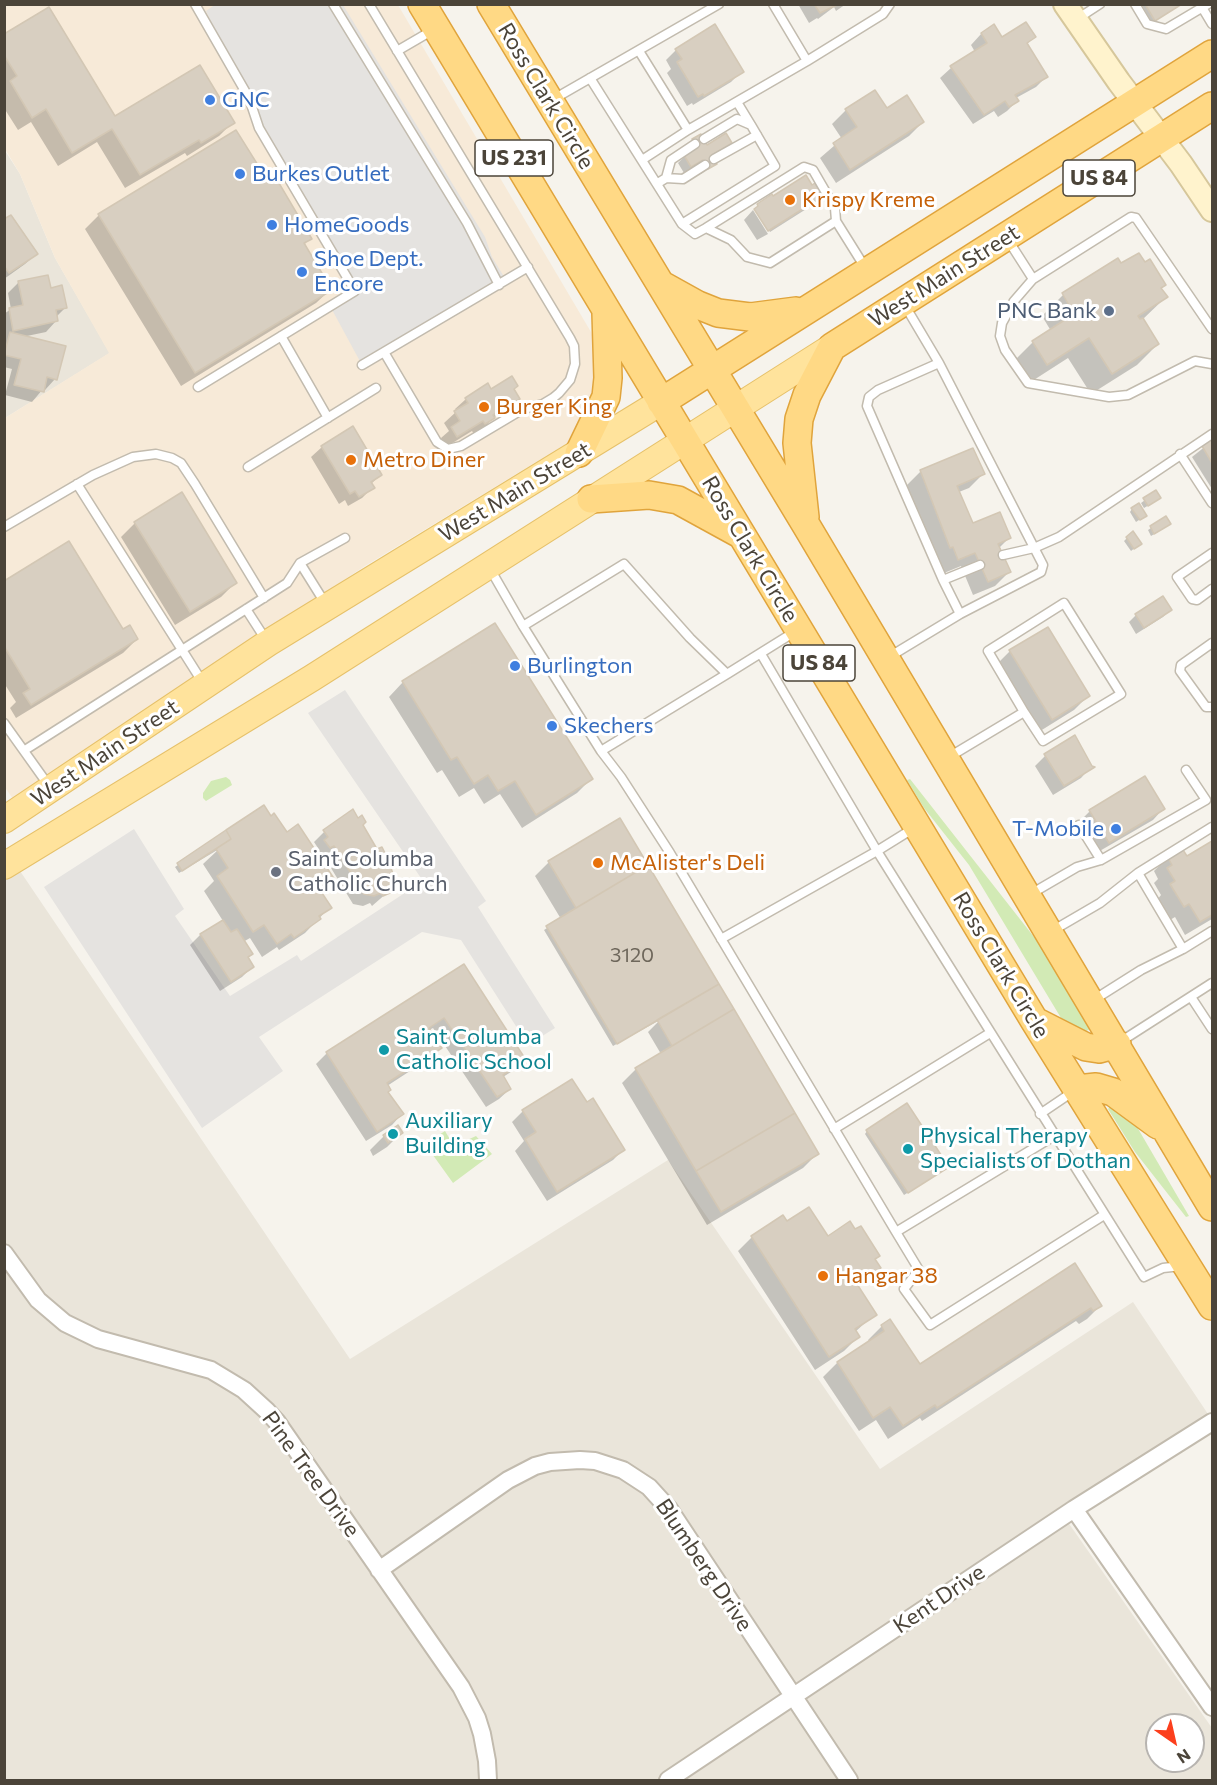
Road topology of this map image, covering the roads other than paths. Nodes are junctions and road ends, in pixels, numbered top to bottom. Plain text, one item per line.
1 (195, 4) edge
2 (333, 4) edge
3 (369, 4) edge
4 (422, 4) edge
5 (490, 4) edge
6 (718, 4) edge
7 (773, 4) edge
8 (890, 4) edge
9 (1100, 4) edge
10 (1203, 6) edge
11 (1140, 7) edge
12 (1070, 12) edge
13 (1212, 24) edge
14 (436, 29) junction
15 (397, 51) junction
16 (639, 51) junction
17 (1212, 54) edge
18 (807, 61) junction
19 (590, 78) junction
20 (549, 102) junction
21 (737, 102) junction
22 (1135, 103) junction
23 (1212, 106) edge
24 (751, 125) junction
25 (688, 130) junction
26 (757, 135) junction
27 (1161, 138) junction
28 (704, 139) dead end
29 (695, 144) dead end
30 (714, 159) dead end
31 (642, 160) junction
32 (705, 165) dead end
33 (666, 178) junction
34 (658, 183) junction
35 (1212, 210) edge
36 (836, 221) junction
37 (682, 224) junction
38 (706, 228) junction
39 (1006, 237) junction
40 (528, 267) junction
41 (867, 272) junction
42 (1033, 279) junction
43 (659, 283) junction
44 (498, 285) junction
45 (903, 302) junction
46 (806, 310) junction
47 (606, 312) junction
48 (1212, 329) edge
49 (281, 336) junction
50 (832, 347) junction
51 (384, 352) junction
52 (939, 363) junction
53 (1212, 364) edge
54 (362, 365) dead end
55 (711, 370) junction
56 (198, 387) dead end
57 (376, 388) dead end
58 (661, 402) junction
59 (735, 409) junction
60 (328, 418) junction
61 (1212, 434) edge
62 (684, 441) junction
63 (579, 453) junction
64 (1180, 454) junction
65 (248, 467) dead end
66 (77, 484) junction
67 (591, 499) junction
68 (1212, 503) edge
69 (806, 525) junction
70 (4, 527) edge
71 (741, 535) junction
72 (345, 538) dead end
73 (1034, 548) junction
74 (1212, 553) edge
75 (1004, 555) dead end
76 (300, 563) junction
77 (980, 565) dead end
78 (488, 566) junction
79 (943, 580) junction
80 (1212, 589) edge
81 (264, 598) junction
82 (327, 606) junction
83 (246, 609) junction
84 (960, 614) junction
85 (523, 626) junction
86 (799, 630) junction
87 (268, 643) junction
88 (1212, 643) edge
89 (182, 650) junction
90 (761, 654) junction
91 (886, 659) junction
92 (727, 674) junction
93 (205, 686) junction
94 (1212, 707) edge
95 (1024, 712) junction
96 (4, 723) edge
97 (25, 750) junction
98 (601, 751) junction
99 (946, 759) junction
100 (1186, 770) dead end
101 (51, 789) junction
102 (4, 820) edge
103 (1079, 825) dead end
104 (917, 826) junction
105 (1212, 826) edge
106 (877, 851) junction
107 (1101, 860) junction
108 (4, 866) edge
109 (1138, 873) junction
110 (1028, 896) junction
111 (1050, 932) junction
112 (1212, 932) edge
113 (721, 939) junction
114 (1184, 949) junction
115 (1212, 983) edge
116 (1191, 997) junction
117 (1091, 1001) junction
118 (1034, 1020) junction
119 (1212, 1029) edge
120 (990, 1033) junction
121 (1117, 1044) junction
122 (1077, 1089) junction
123 (1040, 1114) junction
124 (834, 1129) junction
125 (1169, 1133) junction
126 (1054, 1136) junction
127 (1210, 1199) edge
128 (1104, 1215) junction
129 (896, 1232) junction
130 (4, 1253) edge
131 (1188, 1265) junction
132 (1212, 1306) edge
133 (1212, 1422) edge
134 (1074, 1509) junction
135 (380, 1570) junction
136 (793, 1696) junction
137 (1212, 1707) edge
138 (488, 1780) edge
139 (668, 1780) edge
140 (849, 1780) edge

1 - 49 lane
2 - 44 lane
3 - 15 lane
4 - 14 highway, Ross Clark Circle / US 231
5 - 20 highway, Ross Clark Circle / US 231
6 - 16 lane
7 - 18 lane
8 - 18 lane
9 - 12 lane
10 - 11 lane
10 - 13 lane
12 - 22 main road
14 - 15 lane
14 - 47 highway, Ross Clark Circle / US 231
15 - 40 lane
16 - 19 lane
16 - 25 lane
17 - 22 highway, West Main Street / US 84
18 - 21 lane
19 - 20 lane
19 - 31 lane
20 - 43 highway, Ross Clark Circle / US 231
21 - 24 lane
21 - 25 lane
22 - 27 main road
22 - 41 highway, West Main Street / US 84
23 - 27 highway, West Main Street / US 84
24 - 26 lane
24 - 28 lane
25 - 31 lane
26 - 30 lane
26 - 37 lane
27 - 35 main road
27 - 39 highway, West Main Street / US 84
29 - 33 lane
31 - 34 lane
32 - 33 lane
33 - 34 lane
34 - 37 lane
36 - 38 lane
36 - 38 lane
36 - 41 lane
37 - 38 lane
39 - 42 lane
39 - 45 highway, West Main Street / US 84
40 - 44 lane
40 - 51 lane
41 - 46 highway, West Main Street / US 84
42 - 48 lane
42 - 53 lane
43 - 46 highway
43 - 55 highway, Ross Clark Circle / US 231
44 - 51 lane
45 - 50 highway, West Main Street / US 84
45 - 52 lane
46 - 55 highway, West Main Street / US 84
47 - 58 highway, Ross Clark Circle / US 231
47 - 63 highway
49 - 56 lane
49 - 60 lane
50 - 59 main road, West Main Street
50 - 69 highway, US 84
51 - 54 lane
52 - 73 lane
52 - 79 lane
55 - 58 highway, West Main Street / US 84
55 - 59 highway, Ross Clark Circle / US 231
57 - 60 lane
58 - 62 highway, Ross Clark Circle / US 84
58 - 63 main road, West Main Street
59 - 62 main road, West Main Street
59 - 69 highway, Ross Clark Circle / US 231
60 - 65 lane
61 - 64 lane
62 - 67 main road, West Main Street
62 - 71 highway, Ross Clark Circle / US 84
63 - 82 main road, West Main Street
64 - 68 lane
64 - 73 lane
66 - 70 lane
66 - 81 lane
66 - 89 lane
67 - 71 highway
67 - 78 main road, West Main Street
69 - 91 highway, Ross Clark Circle / US 84
71 - 86 highway, Ross Clark Circle / US 84
72 - 76 lane
73 - 75 lane
73 - 84 lane
74 - 80 lane
76 - 81 lane
76 - 82 lane
77 - 79 lane
78 - 85 lane
78 - 108 main road, West Main Street
79 - 84 lane
81 - 83 lane
82 - 87 main road, West Main Street
83 - 87 lane
83 - 89 lane
84 - 91 lane
85 - 92 lane
85 - 98 lane
86 - 90 lane
86 - 104 highway, Ross Clark Circle / US 84
87 - 93 main road, West Main Street
88 - 94 lane
89 - 93 lane
89 - 97 lane
90 - 92 lane
90 - 106 lane
91 - 99 highway, Ross Clark Circle / US 84
92 - 98 lane
93 - 101 main road, West Main Street
95 - 95 lane
95 - 99 lane
96 - 97 lane
97 - 101 lane
98 - 113 lane
99 - 110 highway, Ross Clark Circle / US 84
100 - 107 lane
101 - 102 main road, West Main Street
103 - 107 lane
104 - 106 lane
104 - 118 highway, Ross Clark Circle / US 84
105 - 109 lane
106 - 113 lane
106 - 120 lane
107 - 110 lane
109 - 111 lane
109 - 114 lane
110 - 111 highway, Ross Clark Circle / US 84
111 - 117 highway, Ross Clark Circle / US 84
112 - 114 lane
113 - 124 lane
114 - 117 lane
115 - 116 lane
116 - 119 lane
116 - 121 lane
117 - 121 highway, Ross Clark Circle / US 84
118 - 121 highway
118 - 122 highway, Ross Clark Circle / US 84
120 - 123 lane
120 - 124 lane
121 - 125 highway, Ross Clark Circle / US 84
122 - 123 lane
122 - 125 highway
122 - 131 highway, Ross Clark Circle / US 84
123 - 126 lane
124 - 129 lane
125 - 127 highway, Ross Clark Circle / US 84
126 - 128 lane
126 - 129 lane
128 - 129 lane
128 - 131 lane
130 - 135 street, Pine Tree Drive
131 - 132 highway, Ross Clark Circle / US 84
133 - 134 street, Kent Drive
134 - 136 street, Kent Drive
134 - 137 street
135 - 136 street, Blumberg Drive
135 - 138 street, Pine Tree Drive
136 - 139 street, Kent Drive
136 - 140 street, Blumberg Drive

